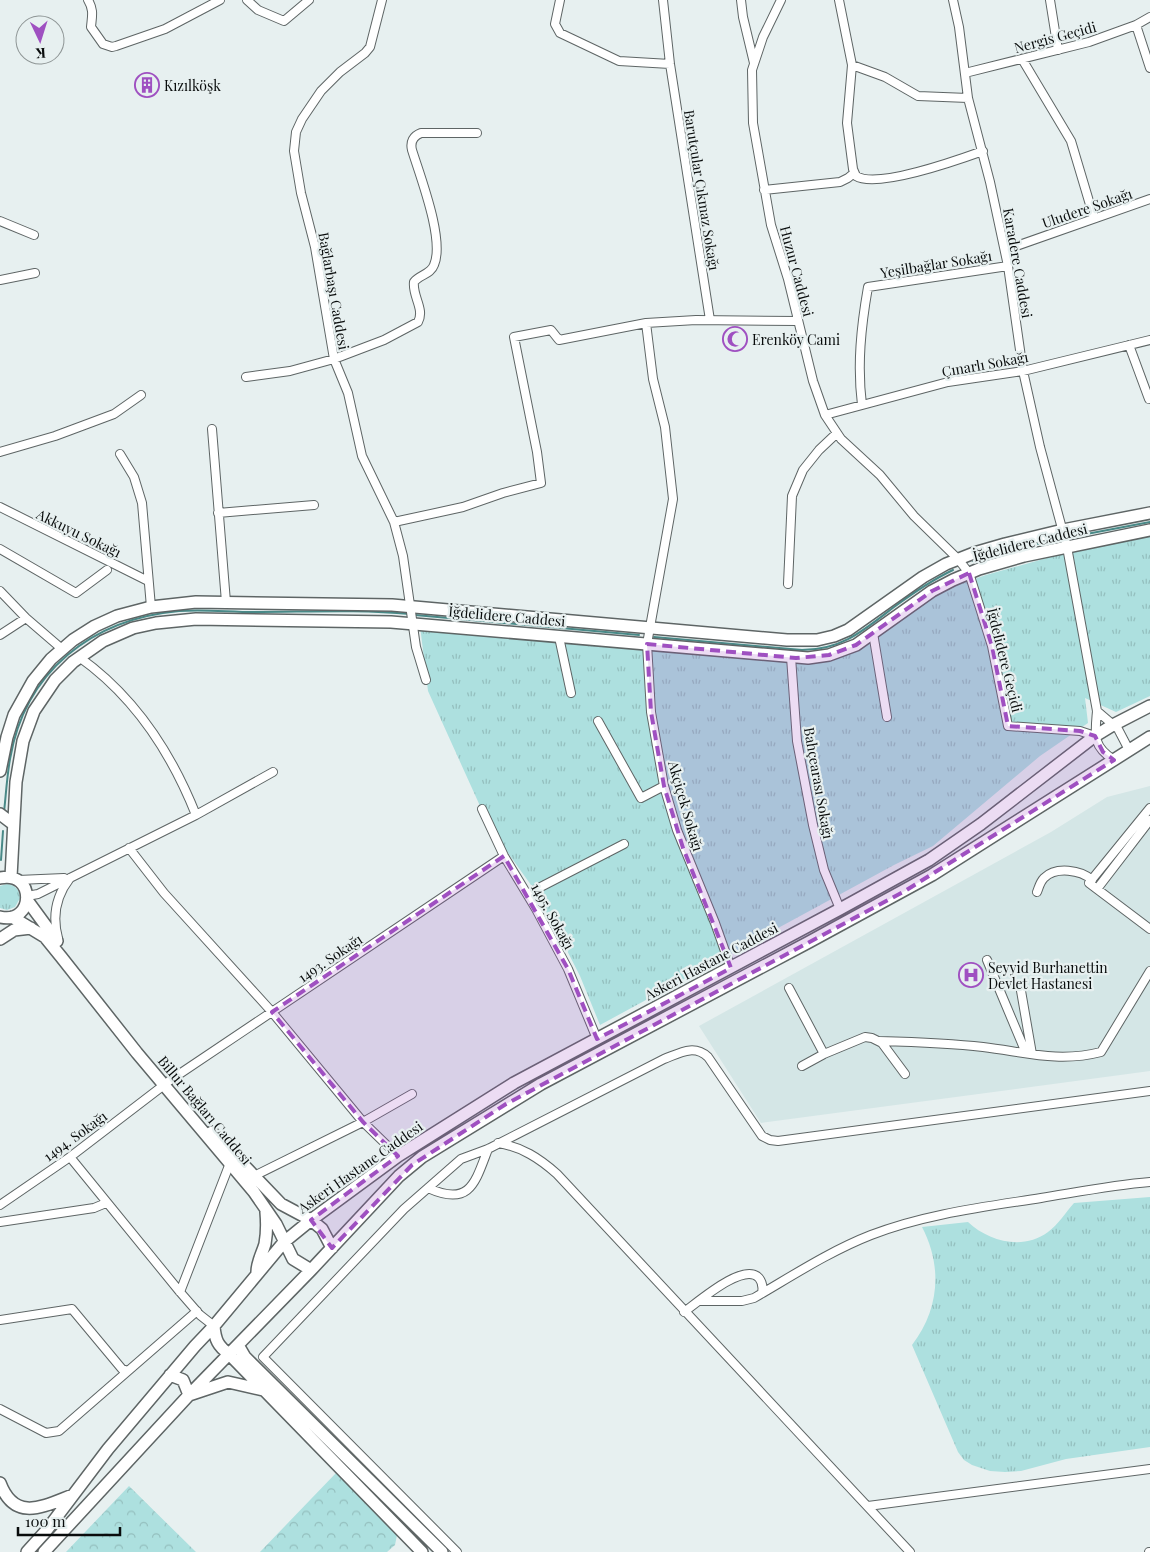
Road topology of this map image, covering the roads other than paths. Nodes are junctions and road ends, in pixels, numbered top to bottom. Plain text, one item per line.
1 (88, 0) edge
2 (220, 0) edge
3 (247, 0) edge
4 (309, 0) edge
5 (382, 0) edge
6 (560, 0) edge
7 (663, 0) edge
8 (741, 0) edge
9 (781, 0) edge
10 (839, 0) edge
11 (953, 0) edge
12 (1050, 0) edge
13 (1150, 17) edge
14 (1136, 25) junction
15 (1058, 50) junction
16 (1022, 59) junction
17 (754, 63) junction
18 (670, 64) junction
19 (852, 65) junction
20 (1150, 68) edge
21 (965, 73) junction
22 (968, 98) junction
23 (477, 133) dead end
24 (983, 152) junction
25 (854, 173) junction
26 (764, 190) junction
27 (1150, 199) edge
28 (1094, 218) junction
29 (0, 221) edge
30 (34, 236) dead end
31 (1005, 250) junction
32 (1008, 266) junction
33 (35, 273) dead end
34 (0, 280) edge
35 (710, 320) junction
36 (798, 321) junction
37 (646, 323) junction
38 (1150, 340) edge
39 (1128, 345) junction
40 (334, 360) junction
41 (1023, 371) junction
42 (246, 376) dead end
43 (140, 395) dead end
44 (1149, 399) edge
45 (862, 405) junction
46 (825, 415) junction
47 (212, 429) dead end
48 (837, 433) junction
49 (0, 452) edge
50 (120, 454) dead end
51 (314, 505) dead end
52 (0, 507) edge
53 (218, 513) junction
54 (1150, 513) edge
55 (394, 522) junction
56 (1062, 530) junction
57 (1150, 530) edge
58 (1067, 547) junction
59 (0, 549) edge
60 (958, 559) junction
61 (107, 570) dead end
62 (969, 573) junction
63 (148, 581) junction
64 (788, 584) dead end
65 (0, 590) edge
66 (226, 602) junction
67 (410, 606) junction
68 (151, 607) junction
69 (26, 618) junction
70 (413, 623) junction
71 (649, 627) junction
72 (873, 634) junction
73 (0, 635) edge
74 (559, 637) junction
75 (647, 644) junction
76 (62, 649) junction
77 (79, 657) junction
78 (791, 657) junction
79 (426, 680) dead end
80 (571, 693) dead end
81 (1150, 706) edge
82 (1097, 712) junction
83 (888, 717) dead end
84 (598, 721) dead end
85 (1113, 725) junction
86 (1095, 736) junction
87 (1150, 737) edge
88 (1129, 750) junction
89 (1114, 760) junction
90 (0, 771) edge
91 (273, 772) dead end
92 (664, 786) junction
93 (1150, 808) edge
94 (482, 809) dead end
95 (0, 814) edge
96 (196, 815) junction
97 (1150, 820) edge
98 (13, 824) junction
99 (624, 844) dead end
100 (129, 848) junction
101 (504, 856) junction
102 (71, 877) junction
103 (10, 878) edge
104 (1092, 880) junction
105 (1097, 889) junction
106 (1037, 892) dead end
107 (527, 894) junction
108 (27, 898) junction
109 (840, 910) junction
110 (7, 917) edge
111 (32, 928) junction
112 (1150, 929) edge
113 (0, 940) edge
114 (60, 944) junction
115 (987, 960) dead end
116 (74, 968) junction
117 (731, 968) junction
118 (1150, 971) edge
119 (1020, 985) dead end
120 (789, 988) dead end
121 (272, 1012) junction
122 (597, 1039) junction
123 (879, 1041) junction
124 (824, 1054) junction
125 (1029, 1054) junction
126 (802, 1066) dead end
127 (905, 1074) dead end
128 (167, 1083) junction
129 (1150, 1091) edge
130 (412, 1094) dead end
131 (362, 1122) junction
132 (498, 1143) junction
133 (488, 1149) junction
134 (398, 1156) junction
135 (70, 1157) junction
136 (230, 1163) junction
137 (254, 1176) junction
138 (1150, 1182) edge
139 (428, 1188) junction
140 (106, 1203) junction
141 (0, 1205) edge
142 (266, 1210) junction
143 (311, 1220) junction
144 (0, 1222) edge
145 (284, 1242) junction
146 (332, 1248) junction
147 (311, 1270) junction
148 (257, 1274) junction
149 (180, 1292) junction
150 (762, 1293) junction
151 (700, 1301) junction
152 (197, 1311) junction
153 (684, 1312) junction
154 (0, 1320) edge
155 (214, 1326) junction
156 (238, 1345) junction
157 (229, 1354) junction
158 (128, 1371) junction
159 (170, 1374) junction
160 (263, 1390) junction
161 (189, 1395) junction
162 (0, 1409) edge
163 (1150, 1469) edge
164 (0, 1483) edge
165 (75, 1494) junction
166 (868, 1506) junction
167 (27, 1552) edge
168 (44, 1552) edge
169 (422, 1552) edge
170 (442, 1552) edge
171 (457, 1552) edge
172 (910, 1552) edge

1 - 2 street
3 - 4 street
5 - 40 street, Bağlarbaşı Caddesi
6 - 18 street
7 - 18 street, Barutçular Çıkmaz Sokağı
8 - 17 street
9 - 17 street, Huzur Caddesi
10 - 19 street
11 - 21 street, Karadere Caddesi
12 - 15 street
13 - 14 street, Nergis Geçidi
14 - 15 street, Nergis Geçidi
14 - 20 street
15 - 16 street, Nergis Geçidi
16 - 21 street, Nergis Geçidi
16 - 28 street
17 - 26 street, Huzur Caddesi
18 - 35 street, Barutçular Çıkmaz Sokağı
19 - 22 street
19 - 25 street
21 - 22 street, Karadere Caddesi
22 - 24 street, Karadere Caddesi
23 - 40 street
24 - 25 street
24 - 31 street, Karadere Caddesi
25 - 26 street
26 - 36 street, Huzur Caddesi
27 - 28 street, Uludere Sokağı
28 - 31 street, Uludere Sokağı
29 - 30 street
31 - 32 street, Karadere Caddesi
32 - 41 street, Karadere Caddesi
32 - 45 street, Yeşilbağlar Sokağı
33 - 34 street
35 - 36 street
35 - 37 street
36 - 46 street, Huzur Caddesi
37 - 55 street
37 - 71 street, Akçiçek Sokağı
38 - 39 street, Çınarlı Sokağı
39 - 41 street, Çınarlı Sokağı
39 - 44 street
40 - 42 street
40 - 55 street, Bağlarbaşı Caddesi
41 - 45 street, Çınarlı Sokağı
41 - 56 street, Karadere Caddesi
43 - 49 street
45 - 46 street, Çınarlı Sokağı
46 - 48 street, Huzur Caddesi
47 - 53 street
48 - 60 street, Huzur Caddesi
48 - 64 street
50 - 63 street
51 - 53 street
52 - 63 street, Akkuyu Sokağı
53 - 66 street
54 - 56 street, İğdelidere Caddesi
55 - 67 street, Bağlarbaşı Caddesi
56 - 58 street, Karadere Caddesi
56 - 60 street, İğdelidere Caddesi
57 - 58 street, İğdelidere Caddesi
58 - 62 street, İğdelidere Caddesi
58 - 82 street
59 - 61 street
60 - 62 street, Huzur Caddesi
60 - 71 street, İğdelidere Caddesi
62 - 72 street, İğdelidere Caddesi
62 - 86 street, İğdelidere Geçidi
63 - 68 street
65 - 69 street
66 - 67 street, İğdelidere Caddesi
66 - 68 street, İğdelidere Caddesi
67 - 70 street, Bağlarbaşı Caddesi
67 - 71 street, İğdelidere Caddesi
68 - 76 street, İğdelidere Caddesi
69 - 73 street
69 - 76 street
70 - 74 street, İğdelidere Caddesi
70 - 77 street, İğdelidere Caddesi
70 - 79 street, Bağlarbaşı Caddesi
71 - 75 street, Akçiçek Sokağı
72 - 78 street, İğdelidere Caddesi
72 - 83 street
74 - 75 street, İğdelidere Caddesi
74 - 80 street
75 - 78 street, İğdelidere Caddesi
75 - 92 street, Akçiçek Sokağı
76 - 90 street, İğdelidere Caddesi
77 - 96 street
77 - 98 street, İğdelidere Caddesi
78 - 109 street, Bahçearası Sokağı
81 - 85 street, Askeri Hastane Caddesi
82 - 85 street
82 - 86 street
84 - 92 street
85 - 86 street, Askeri Hastane Caddesi
85 - 88 street
86 - 89 street
86 - 109 street, Askeri Hastane Caddesi
87 - 88 street, Askeri Hastane Caddesi
88 - 89 street, Askeri Hastane Caddesi
89 - 146 street, Askeri Hastane Caddesi
91 - 96 street
92 - 117 street, Akçiçek Sokağı
93 - 104 street
94 - 101 street, 1495. Sokağı
95 - 98 street
96 - 100 street
97 - 105 street
98 - 103 street, İğdelidere Caddesi
99 - 107 street
100 - 102 street
100 - 121 street
101 - 107 street, 1495. Sokağı
101 - 121 street, 1493. Sokağı
102 - 103 street
102 - 108 street
102 - 114 street
103 - 108 street
104 - 105 street
104 - 106 street
105 - 112 street
107 - 122 street, 1495. Sokağı
108 - 110 street
108 - 114 street
109 - 117 street, Askeri Hastane Caddesi
110 - 111 street
110 - 113 street
111 - 113 street
111 - 116 street
114 - 116 street
115 - 125 street
116 - 128 street, Billur Bağları Caddesi
117 - 122 street, Askeri Hastane Caddesi
118 - 125 street
119 - 125 street
120 - 124 street
121 - 128 street, 1493. Sokağı
121 - 131 street
122 - 134 street, Askeri Hastane Caddesi
123 - 124 street
123 - 125 street
123 - 127 street
124 - 126 street
128 - 135 street, 1494. Sokağı
128 - 136 street, Billur Bağları Caddesi
128 - 137 street, Billur Bağları Caddesi
129 - 132 street
130 - 131 street
131 - 134 street
131 - 137 street
132 - 133 street
132 - 153 street
133 - 139 street
133 - 139 street
134 - 143 street, Askeri Hastane Caddesi
135 - 140 street
135 - 141 street, 1494. Sokağı
136 - 142 street, Billur Bağları Caddesi
136 - 149 street
137 - 143 street, Billur Bağları Caddesi
138 - 150 street
139 - 171 street
140 - 144 street
140 - 149 street
142 - 145 street, Billur Bağları Caddesi
142 - 148 street
143 - 145 street, Askeri Hastane Caddesi
143 - 146 street, Billur Bağları Caddesi
145 - 147 street, Billur Bağları Caddesi
145 - 148 street, Askeri Hastane Caddesi
146 - 147 street
147 - 156 street
148 - 155 street, Askeri Hastane Caddesi
149 - 152 street
150 - 151 street
150 - 151 street
151 - 153 street
152 - 155 street
152 - 158 street
153 - 166 street
154 - 158 street
155 - 157 street
155 - 159 street, Askeri Hastane Caddesi
156 - 157 street
156 - 170 street
157 - 160 street
157 - 161 street
158 - 162 street
159 - 161 street
159 - 165 street, Askeri Hastane Caddesi
160 - 161 street
160 - 169 street
161 - 168 street
163 - 166 street
164 - 165 street
165 - 167 street, Askeri Hastane Caddesi
166 - 172 street

